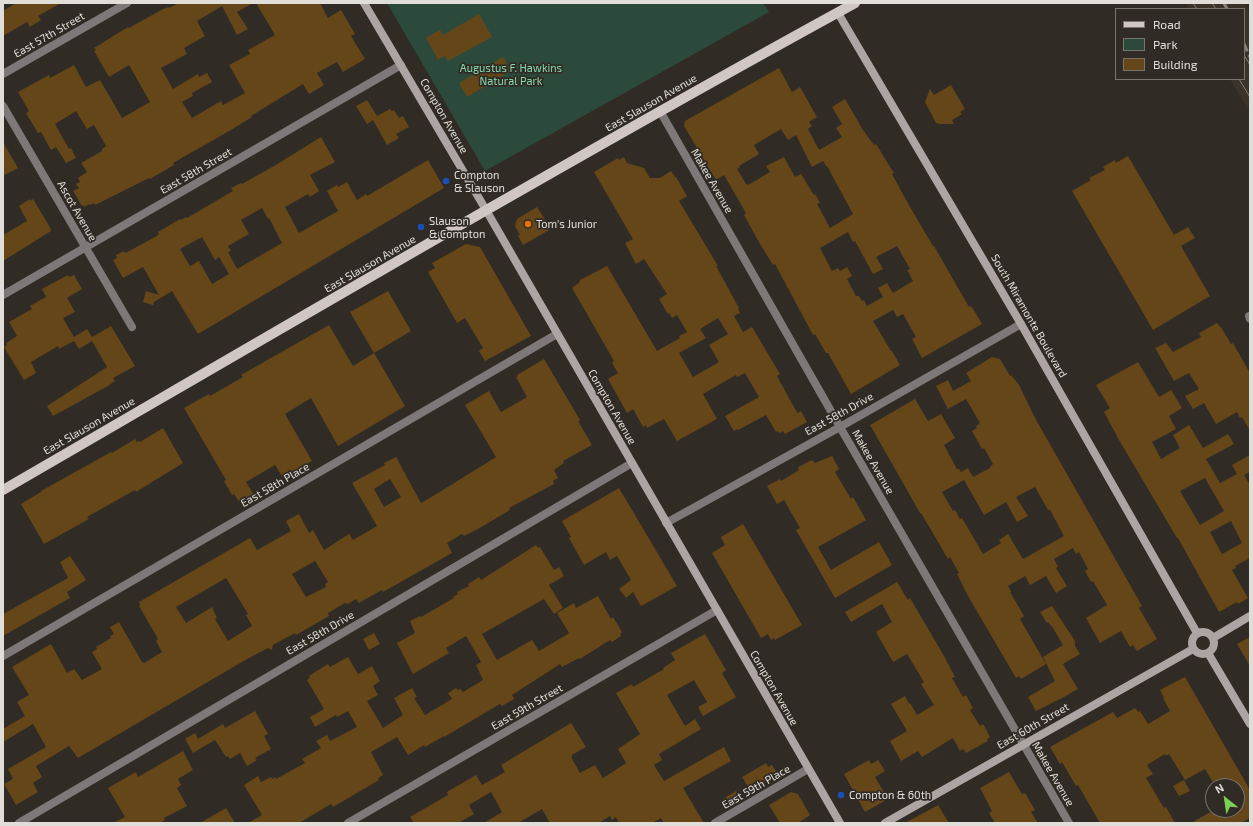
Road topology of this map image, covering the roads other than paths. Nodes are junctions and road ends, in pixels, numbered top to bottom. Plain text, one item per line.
1 (127, 3) edge
2 (364, 3) edge
3 (855, 3) edge
4 (838, 12) junction
5 (401, 65) junction
6 (3, 74) edge
7 (3, 106) edge
8 (660, 112) junction
9 (486, 210) junction
10 (86, 247) junction
11 (3, 296) edge
12 (1021, 324) junction
13 (132, 327) dead end
14 (557, 334) junction
15 (840, 427) junction
16 (632, 463) junction
17 (3, 490) edge
18 (666, 523) junction
19 (717, 610) junction
20 (1250, 616) edge
21 (1197, 633) junction
22 (1213, 638) junction
23 (1193, 649) junction
24 (1208, 653) junction
25 (3, 656) edge
26 (1250, 724) edge
27 (1024, 745) junction
28 (808, 769) junction
29 (19, 823) edge
30 (348, 823) edge
31 (715, 823) edge
32 (840, 823) edge
33 (885, 823) edge
34 (1069, 823) edge

1 - 6 street, East 57th Street
2 - 5 street, Compton Avenue
3 - 4 main road, East Slauson Avenue
4 - 8 main road, East Slauson Avenue
4 - 12 street, South Miramonte Boulevard
5 - 9 street, Compton Avenue
5 - 10 street, East 58th Street
7 - 10 street, Ascot Avenue
8 - 9 main road, East Slauson Avenue
8 - 15 street, Makee Avenue
9 - 14 street, Compton Avenue
9 - 17 main road, East Slauson Avenue
10 - 11 street, East 58th Street
10 - 13 street, Ascot Avenue
12 - 15 street, East 58th Drive
12 - 21 street, South Miramonte Boulevard
14 - 16 street, Compton Avenue
14 - 25 street, East 58th Place
15 - 18 street, East 58th Drive
15 - 27 street, Makee Avenue
16 - 18 street, Compton Avenue
16 - 29 street, East 58th Drive
18 - 19 street, Compton Avenue
19 - 28 street, Compton Avenue
19 - 30 street, East 59th Street
20 - 22 street
21 - 22 street
21 - 23 street
22 - 24 street
23 - 24 street
23 - 27 street, East 60th Street
24 - 26 street
27 - 33 street, East 60th Street
27 - 34 street, Makee Avenue
28 - 31 street, East 59th Place
28 - 32 street, Compton Avenue

